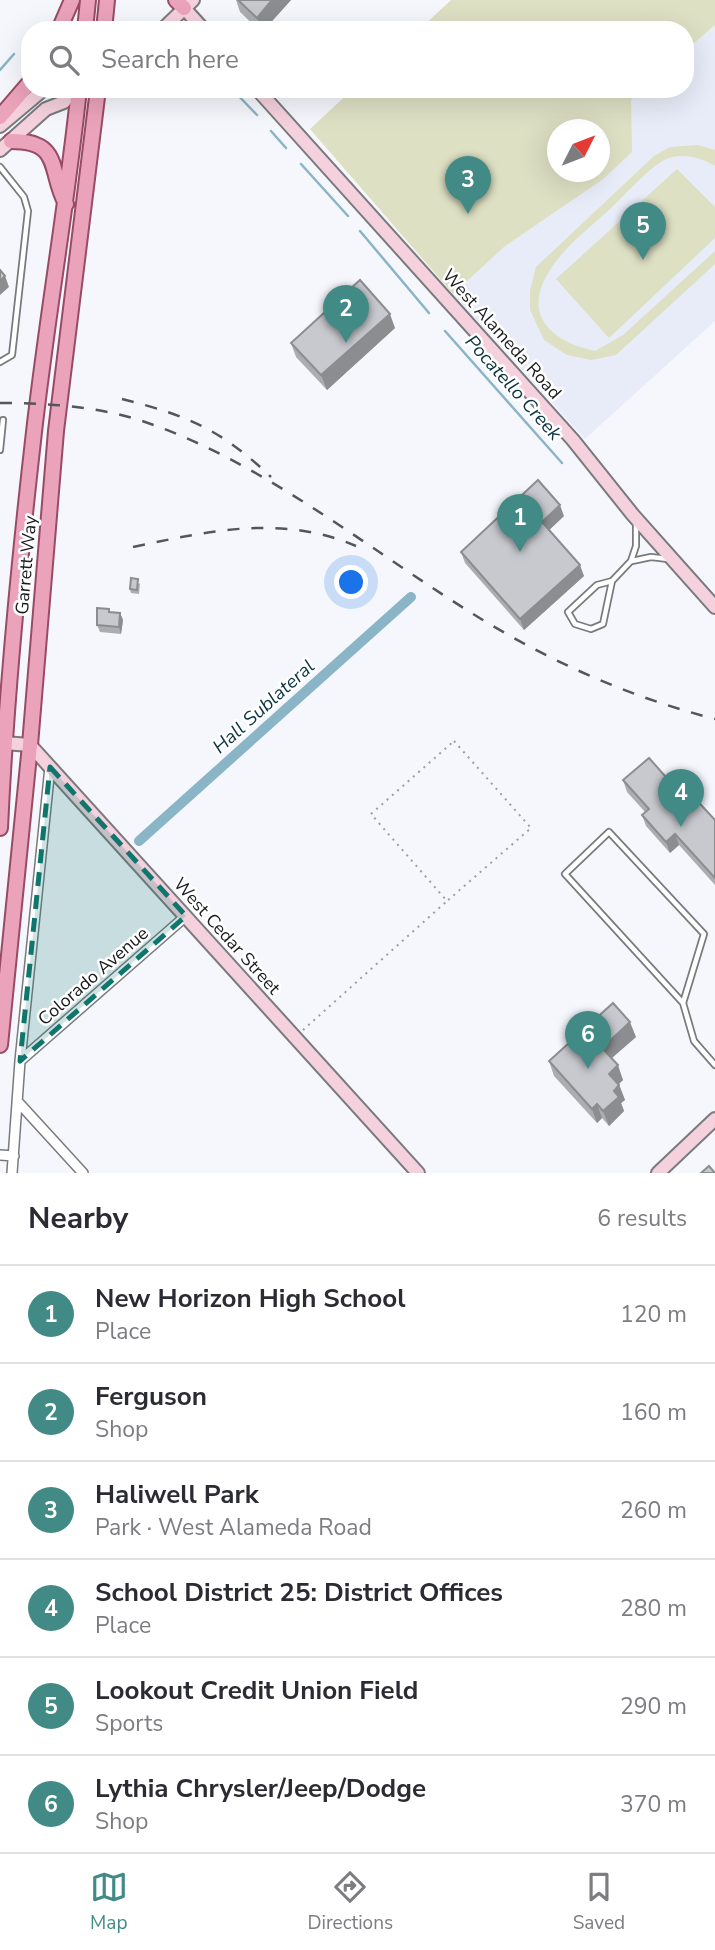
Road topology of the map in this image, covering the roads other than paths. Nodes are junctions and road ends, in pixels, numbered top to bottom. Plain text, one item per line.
1 (72, 0) edge
2 (88, 0) edge
3 (107, 0) edge
4 (185, 3) edge
5 (63, 21) edge
6 (86, 21) edge
7 (105, 21) edge
8 (170, 21) edge
9 (198, 21) edge
10 (21, 92) edge
11 (33, 98) edge
12 (67, 98) edge
13 (78, 98) edge
14 (97, 98) edge
15 (265, 98) edge
16 (0, 117) edge
17 (0, 126) edge
18 (6, 146) edge
19 (0, 167) edge
20 (66, 205) junction
21 (0, 362) edge
22 (3, 420) dead end
23 (0, 450) edge
24 (636, 519) junction
25 (674, 560) junction
26 (631, 561) junction
27 (612, 581) junction
28 (715, 607) edge
29 (5, 683) edge
30 (2, 743) edge
31 (30, 745) junction
32 (50, 767) junction
33 (0, 828) edge
34 (186, 916) junction
35 (683, 1003) junction
36 (0, 1045) edge
37 (20, 1061) junction
38 (715, 1065) edge
39 (19, 1103) junction
40 (715, 1119) edge
41 (0, 1155) edge
42 (14, 1156) junction
43 (12, 1173) edge
44 (83, 1173) edge
45 (418, 1173) edge
46 (658, 1173) edge

1 - 5 main road
2 - 6 main road
3 - 7 main road
4 - 8 main road
4 - 9 main road
10 - 16 main road
11 - 17 main road
12 - 18 main road
13 - 20 main road, Garrett Way
14 - 31 main road, Garrett Way
15 - 24 main road, West Alameda Road
18 - 20 main road
19 - 21 lane
20 - 29 main road, Garrett Way
22 - 23 lane
24 - 25 main road, West Alameda Road
24 - 26 lane
25 - 26 lane
25 - 28 main road, West Alameda Road
26 - 27 lane
27 - 27 lane
29 - 30 main road, Garrett Way
30 - 31 main road
30 - 33 main road, Garrett Way
31 - 32 main road, West Cedar Street
31 - 36 main road, Garrett Way
32 - 34 main road, West Cedar Street
32 - 37 street
34 - 37 street, Colorado Avenue
34 - 45 main road, West Cedar Street
35 - 35 lane
35 - 38 lane
37 - 39 street
39 - 42 street
39 - 44 street
40 - 46 main road
41 - 42 street
42 - 43 street

